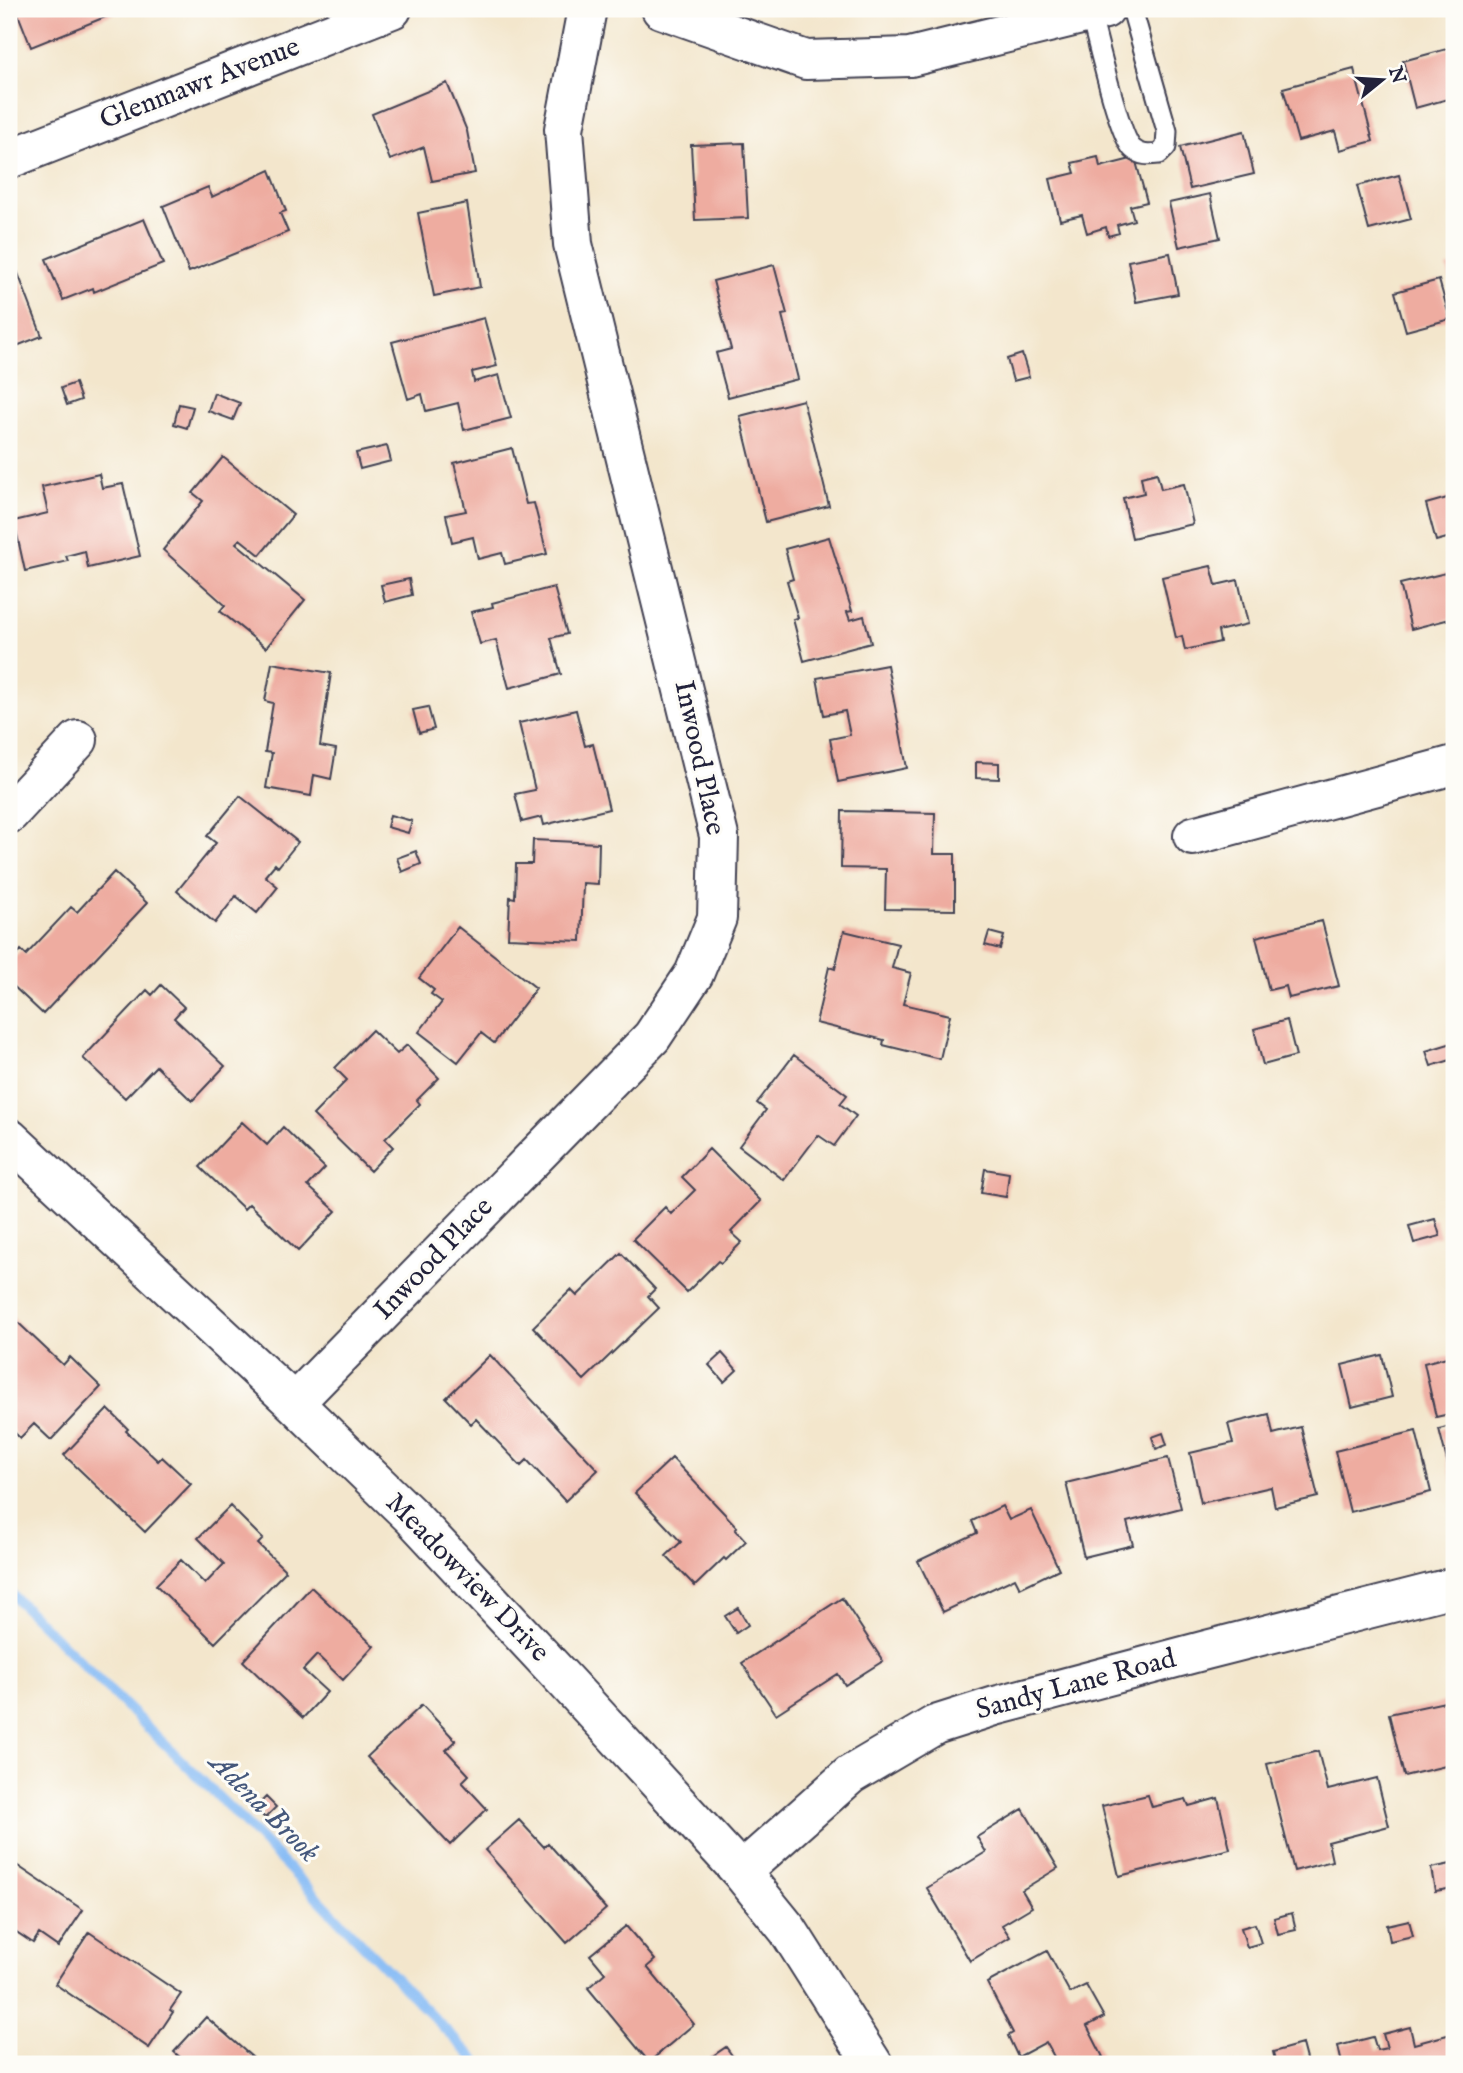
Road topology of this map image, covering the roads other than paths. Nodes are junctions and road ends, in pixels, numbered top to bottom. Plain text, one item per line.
1 (392, 9) edge
2 (587, 9) edge
3 (661, 9) edge
4 (1132, 9) edge
5 (1098, 11) edge
6 (9, 159) edge
7 (78, 740) dead end
8 (1454, 765) edge
9 (9, 814) edge
10 (1193, 836) dead end
11 (9, 1138) edge
12 (295, 1403) junction
13 (1454, 1587) edge
14 (741, 1872) junction
15 (873, 2064) edge

1 - 6 street, Glenmawr Avenue
2 - 12 street, Inwood Place
3 - 5 street
4 - 5 lane
7 - 9 street
8 - 10 street
11 - 12 street, Meadowview Drive
12 - 14 street, Meadowview Drive
13 - 14 street, Sandy Lane Road
14 - 15 street, Meadowview Drive

